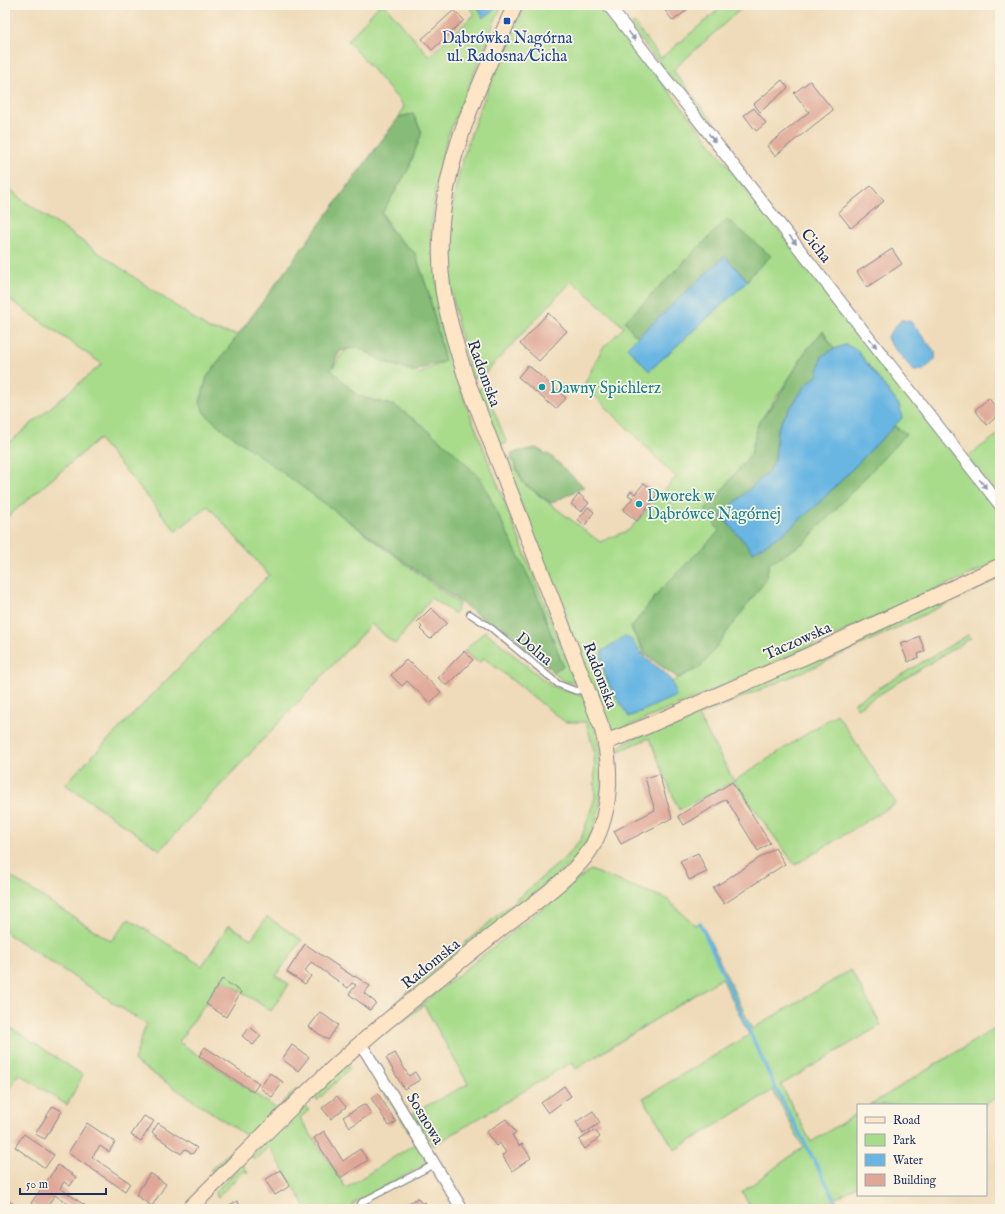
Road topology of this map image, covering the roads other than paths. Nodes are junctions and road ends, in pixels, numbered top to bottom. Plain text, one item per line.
1 (515, 5) edge
2 (608, 5) edge
3 (1000, 506) edge
4 (1000, 566) edge
5 (470, 614) dead end
6 (587, 688) junction
7 (606, 742) junction
8 (361, 1044) junction
9 (435, 1164) junction
10 (189, 1209) edge
11 (357, 1209) edge
12 (462, 1209) edge

1 - 6 street, Radomska
2 -> 3 street, Cicha
4 - 7 street, Taczowska
5 - 6 lane, Dolna
6 - 7 street, Radomska
7 - 8 street, Radomska
8 - 9 street, Sosnowa
8 - 10 street, Radomska
9 - 11 lane
9 - 12 street, Sosnowa

